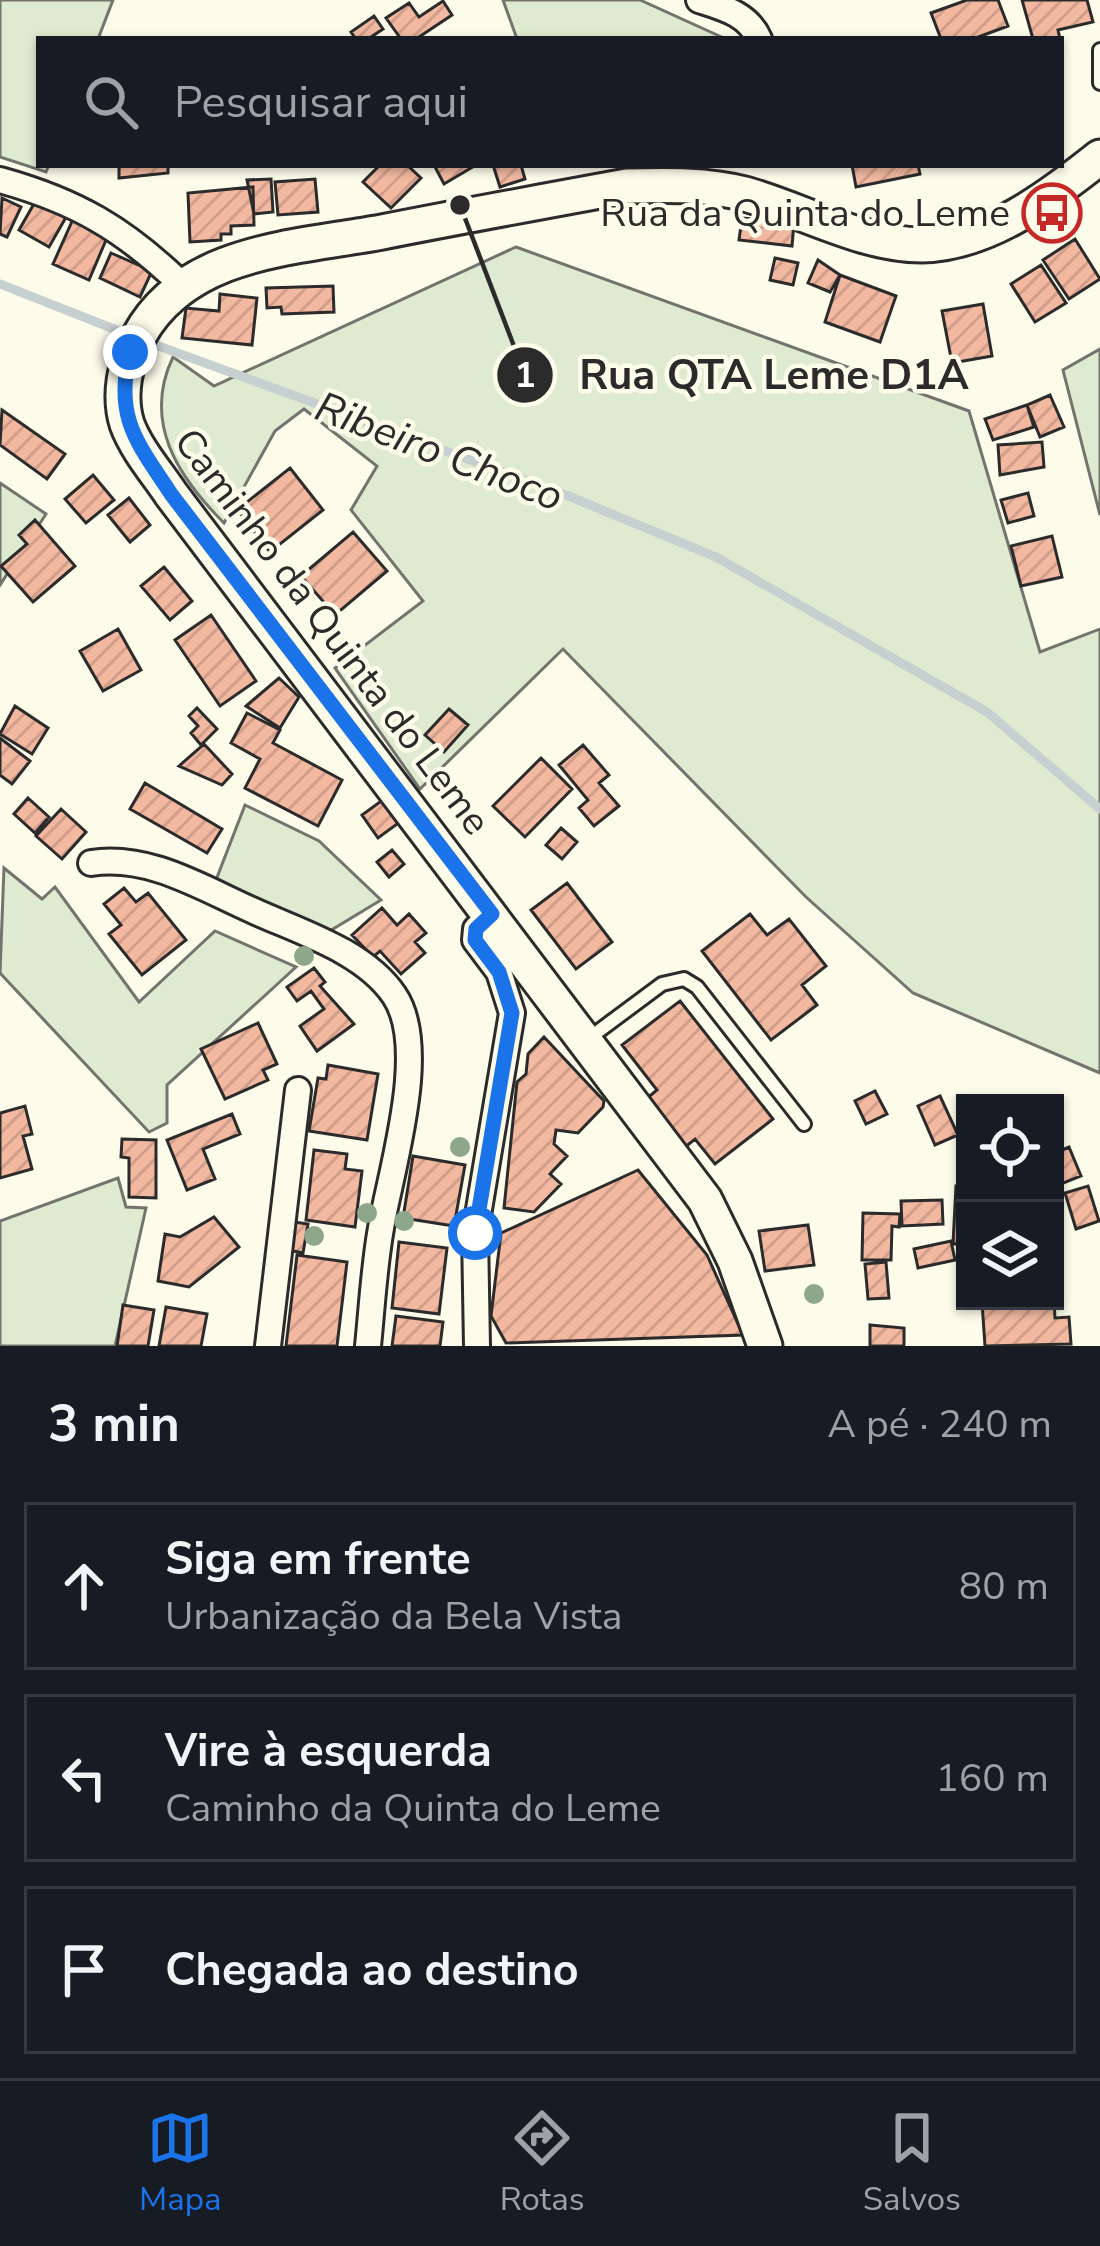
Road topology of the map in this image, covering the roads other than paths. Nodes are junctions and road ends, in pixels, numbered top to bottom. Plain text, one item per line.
1 (699, 0) edge
2 (758, 36) edge
3 (1100, 50) edge
4 (1100, 83) edge
5 (1100, 157) edge
6 (699, 176) edge
7 (0, 180) edge
8 (181, 284) junction
9 (91, 863) dead end
10 (492, 914) junction
11 (588, 1040) junction
12 (298, 1090) dead end
13 (804, 1124) dead end
14 (268, 1346) edge
15 (368, 1346) edge
16 (477, 1346) edge
17 (765, 1346) edge

1 - 2 street
3 - 4 lane
5 - 6 street, Caminho da Quinta do Leme
6 - 8 street, Caminho da Quinta do Leme
7 - 8 street
8 - 10 street, Caminho da Quinta do Leme
9 - 15 street
10 - 11 street, Caminho da Quinta do Leme
10 - 16 street
11 - 13 lane
11 - 17 street, Caminho da Quinta do Leme
12 - 14 street

